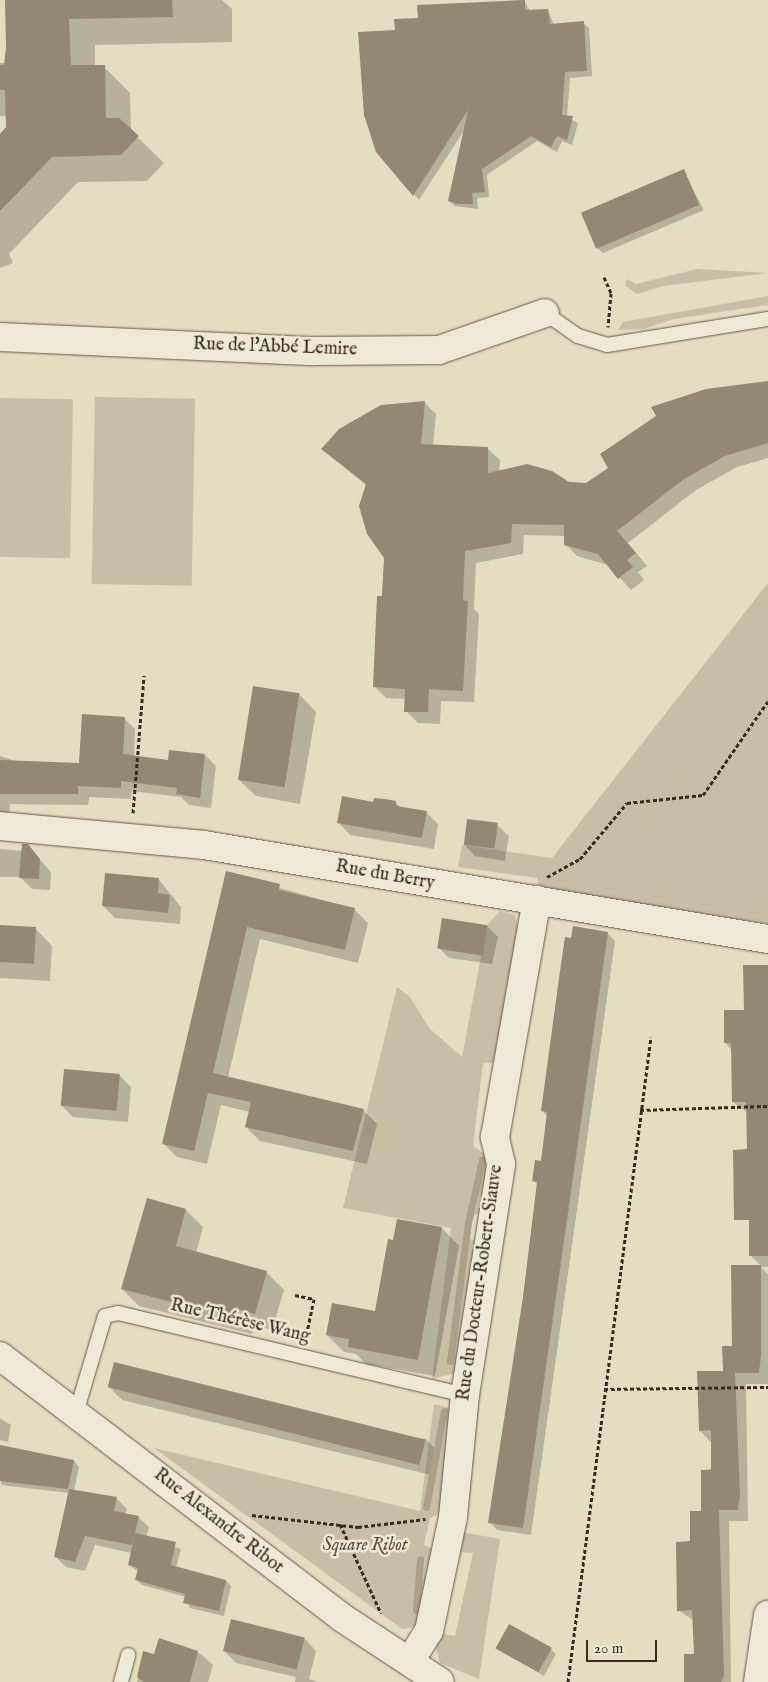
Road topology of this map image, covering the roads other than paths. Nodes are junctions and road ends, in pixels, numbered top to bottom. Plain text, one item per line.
1 (545, 313) joint
2 (768, 319) edge
3 (0, 337) edge
4 (0, 826) edge
5 (537, 900) junction
6 (768, 939) edge
7 (0, 1356) edge
8 (465, 1395) junction
9 (76, 1414) junction
10 (768, 1615) edge
11 (128, 1655) dead end
12 (402, 1656) junction
13 (121, 1682) edge
14 (440, 1682) edge
15 (758, 1682) edge

1 - 2 lane
1 - 3 street, Rue de l'Abbé Lemire
4 - 5 street, Rue du Berry
5 - 6 street, Rue du Berry
5 - 8 street, Rue du Docteur-Robert-Siauve
7 - 9 street, Rue Alexandre Ribot
8 - 9 lane, Rue Thérèse Wang
8 - 12 street, Rue du Docteur-Robert-Siauve
9 - 12 street, Rue Alexandre Ribot
10 - 15 street
11 - 13 lane
12 - 14 street, Rue Alexandre Ribot

